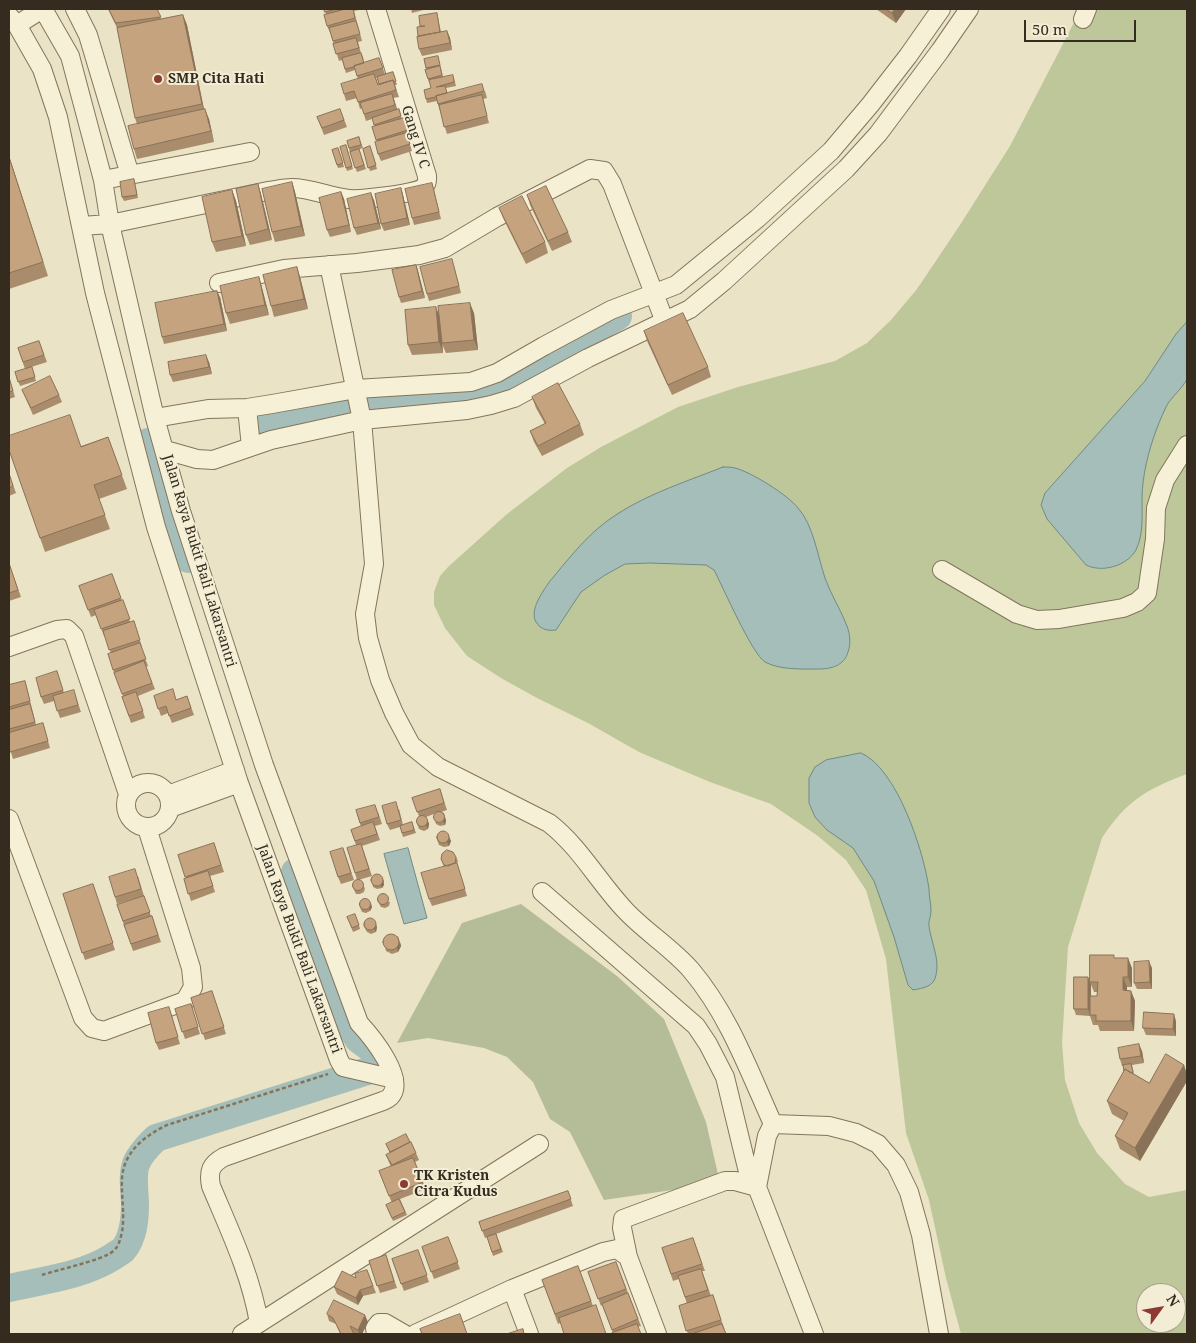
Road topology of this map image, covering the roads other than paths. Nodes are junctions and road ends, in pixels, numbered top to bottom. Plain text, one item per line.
1 (43, 9) edge
2 (75, 9) edge
3 (376, 9) edge
4 (941, 9) edge
5 (969, 9) edge
6 (13, 21) edge
7 (250, 152) dead end
8 (130, 175) junction
9 (103, 180) junction
10 (110, 224) junction
11 (81, 226) junction
12 (329, 265) junction
13 (219, 283) dead end
14 (655, 294) junction
15 (665, 322) junction
16 (356, 389) junction
17 (247, 408) junction
18 (155, 418) junction
19 (362, 420) junction
20 (1187, 445) edge
21 (251, 447) junction
22 (165, 450) junction
23 (942, 570) dead end
24 (9, 647) edge
25 (247, 772) junction
26 (128, 794) junction
27 (169, 802) junction
28 (9, 819) edge
29 (148, 828) junction
30 (542, 892) dead end
31 (389, 1077) junction
32 (773, 1124) junction
33 (539, 1144) dead end
34 (757, 1187) junction
35 (628, 1257) junction
36 (512, 1290) junction
37 (259, 1323) junction
38 (242, 1334) edge
39 (376, 1334) edge
40 (404, 1334) edge
41 (416, 1334) edge
42 (529, 1334) edge
43 (658, 1334) edge
44 (814, 1334) edge
45 (939, 1334) edge

1 - 6 street
1 - 9 street, Jalan Raya Bukit Bali Lakarsantri
2 - 8 street
3 - 10 street, Gang IV C
4 - 14 street
5 - 15 street
6 - 11 street, Jalan Raya Bukit Bali Lakarsantri
7 - 8 street
8 - 9 street
9 - 10 street, Jalan Raya Bukit Bali Lakarsantri
10 - 11 street
10 - 18 street, Jalan Raya Bukit Bali Lakarsantri
11 - 25 street, Jalan Raya Bukit Bali Lakarsantri
12 - 13 street
12 - 14 street
12 - 16 street
14 - 15 street
14 - 16 street
15 - 19 street
16 - 17 street
16 - 19 street
17 - 18 street
17 - 21 street
18 - 22 street, Jalan Raya Bukit Bali Lakarsantri
19 - 21 street
19 - 32 street
20 - 23 street
21 - 22 street
22 - 25 street, Jalan Raya Bukit Bali Lakarsantri
24 - 26 street
25 - 27 street
25 - 31 street, Jalan Raya Bukit Bali Lakarsantri
25 - 31 street, Jalan Raya Bukit Bali Lakarsantri
26 - 27 street
26 - 29 street
27 - 29 street
28 - 29 street
30 - 34 street
31 - 37 street
32 - 34 street
32 - 45 street
33 - 37 street
34 - 35 street
34 - 44 street
35 - 36 street
35 - 43 street
36 - 41 street
36 - 42 street
37 - 38 street
39 - 40 street

